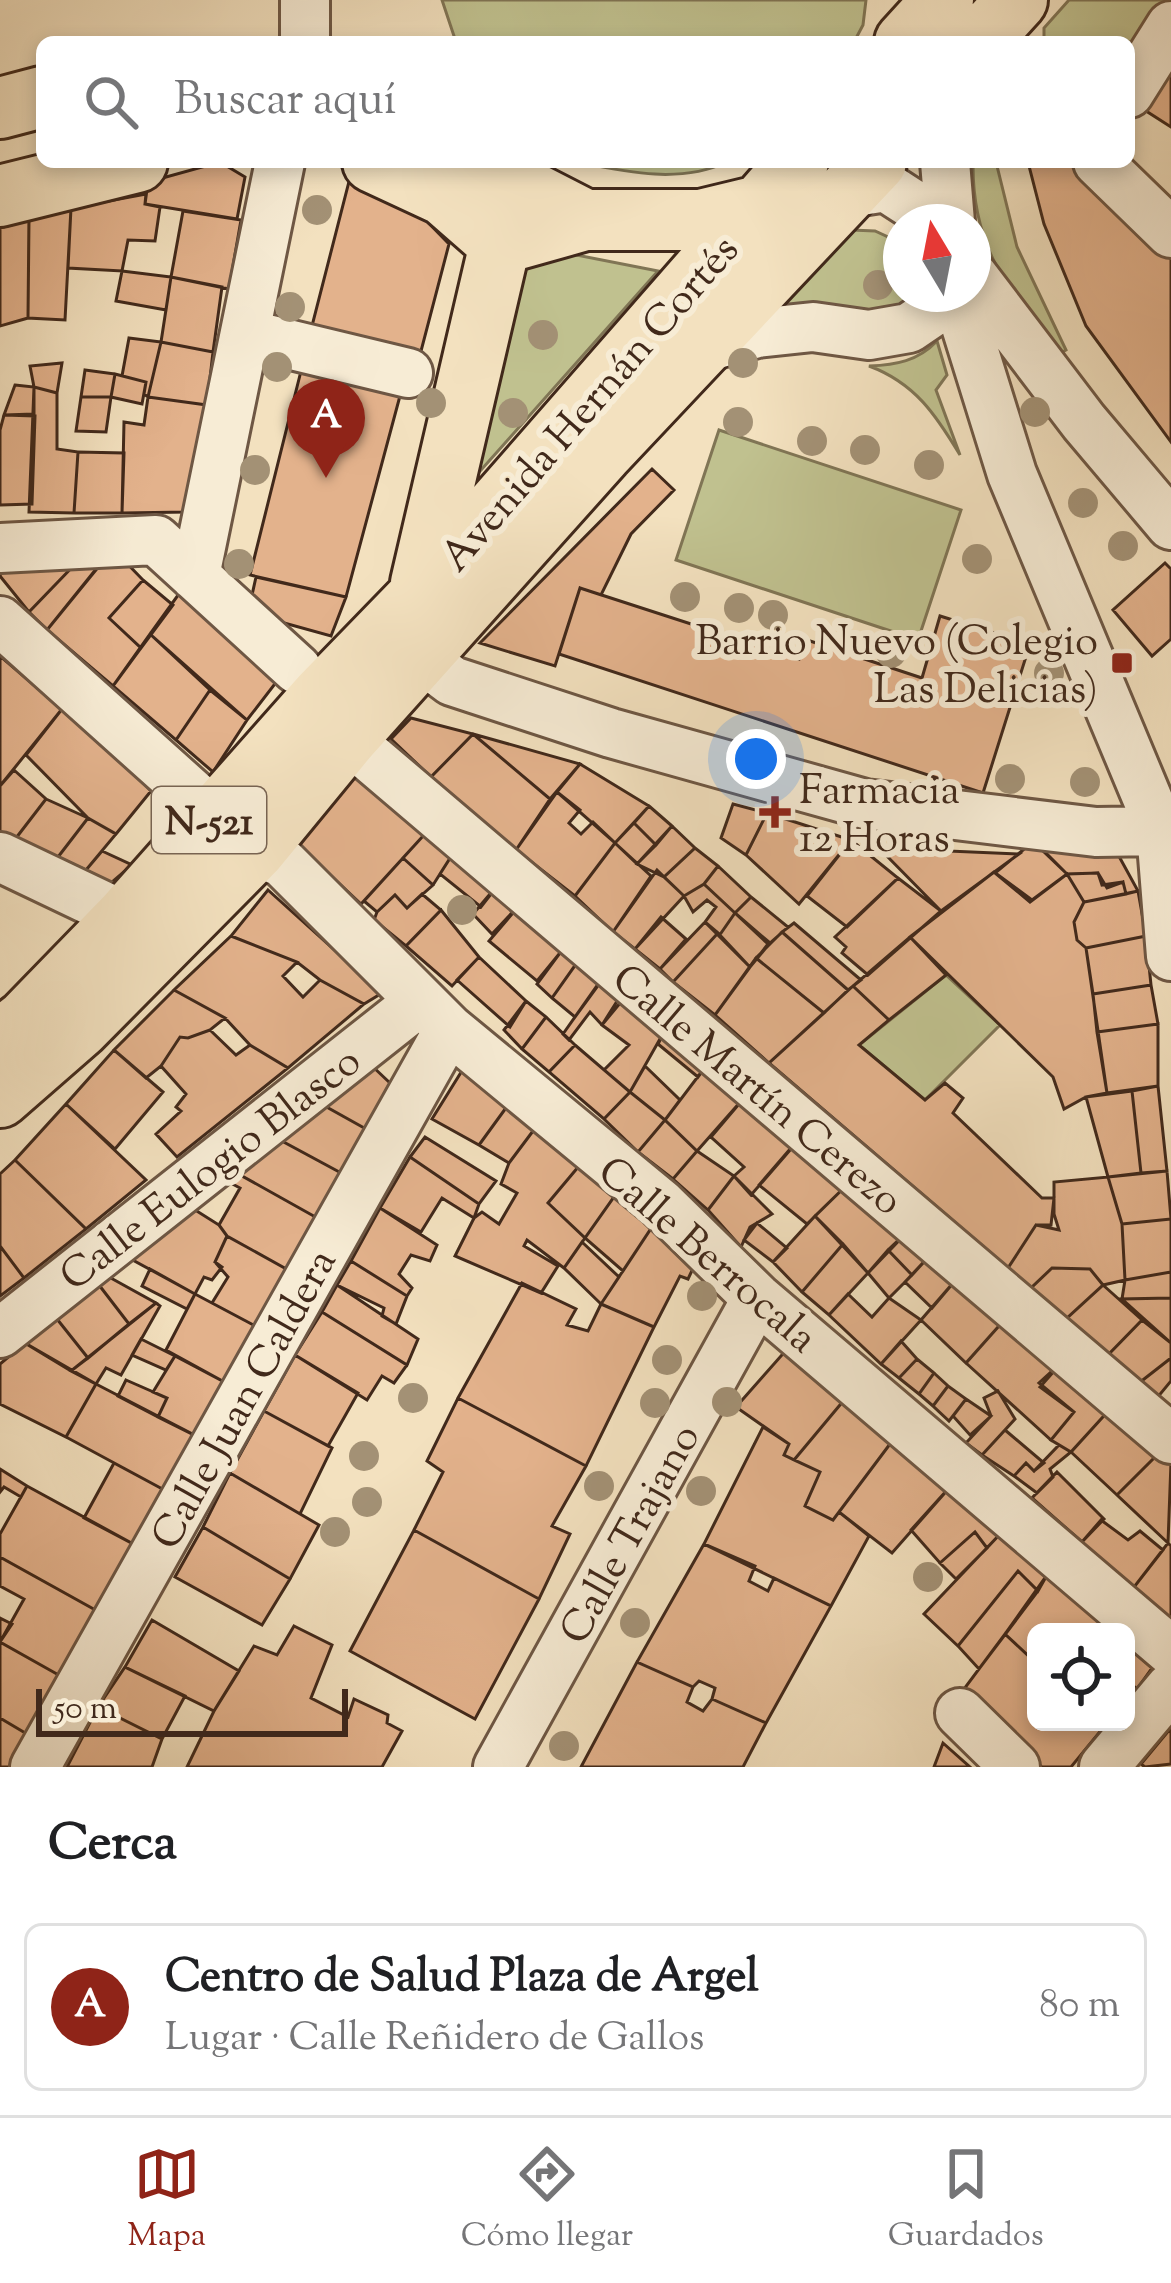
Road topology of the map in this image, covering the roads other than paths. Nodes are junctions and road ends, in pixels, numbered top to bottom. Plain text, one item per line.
1 (305, 0) edge
2 (1171, 26) edge
3 (305, 36) edge
4 (1135, 83) edge
5 (36, 99) edge
6 (0, 108) edge
7 (113, 168) edge
8 (279, 168) edge
9 (386, 168) edge
10 (484, 168) edge
11 (793, 168) edge
12 (944, 168) edge
13 (1104, 168) edge
14 (863, 177) edge
15 (0, 196) edge
16 (915, 204) edge
17 (945, 204) edge
18 (759, 206) junction
19 (585, 220) junction
20 (1171, 233) edge
21 (500, 244) junction
22 (931, 312) edge
23 (968, 312) edge
24 (983, 312) edge
25 (246, 334) junction
26 (698, 349) junction
27 (408, 373) dead end
28 (1171, 525) edge
29 (0, 548) edge
30 (454, 557) junction
31 (195, 576) junction
32 (0, 621) edge
33 (420, 657) junction
34 (297, 669) dead end
35 (347, 738) junction
36 (236, 831) junction
37 (1166, 835) edge
38 (0, 857) edge
39 (126, 917) junction
40 (1171, 956) edge
41 (434, 1015) junction
42 (0, 1040) edge
43 (0, 1097) edge
44 (757, 1298) junction
45 (0, 1333) edge
46 (1171, 1438) edge
47 (1171, 1651) edge
48 (1171, 1688) edge
49 (960, 1713) dead end
50 (35, 1767) edge
51 (498, 1767) edge
52 (1015, 1767) edge
53 (1104, 1767) edge

1 - 3 street
2 - 4 street
5 - 6 main road
7 - 15 main road
8 - 25 street
9 - 21 main road
10 - 19 main road
11 - 18 main road, N-521
12 - 17 street
13 - 20 street
14 - 16 street
14 - 18 street
14 - 26 main road, N-521
18 - 19 main road
18 - 30 main road, Avenida Hernán Cortés / N-521
19 - 21 main road
21 - 30 main road
22 - 26 street
23 - 37 street
24 - 28 street
25 - 27 street
25 - 31 street
26 - 30 main road, Avenida Hernán Cortés / N-521
29 - 31 street
30 - 33 main road, Avenida Hernán Cortés / N-521
30 - 33 street, Avenida Hernán Cortés
30 - 35 street, Avenida Hernán Cortés
30 - 36 main road, Avenida Hernán Cortés / N-521
31 - 34 street
32 - 36 street, Calle Berrocala
33 - 35 main road, Avenida Hernán Cortés / N-521
33 - 37 street
35 - 36 main road, Avenida Hernán Cortés / N-521
35 - 46 street, Calle Martín Cerezo
36 - 39 main road, Avenida Hernán Cortés / N-521
36 - 41 street, Calle Berrocala
36 - 43 main road, Avenida Hernán Cortés / N-521
37 - 40 street
38 - 39 street
39 - 42 main road, Avenida Hernán Cortés / N-521
41 - 44 street, Calle Berrocala
41 - 45 street, Calle Eulogio Blasco
41 - 50 street, Calle Juan Caldera
44 - 47 street, Calle Berrocala
44 - 51 street, Calle Trajano
48 - 53 street
49 - 52 street

